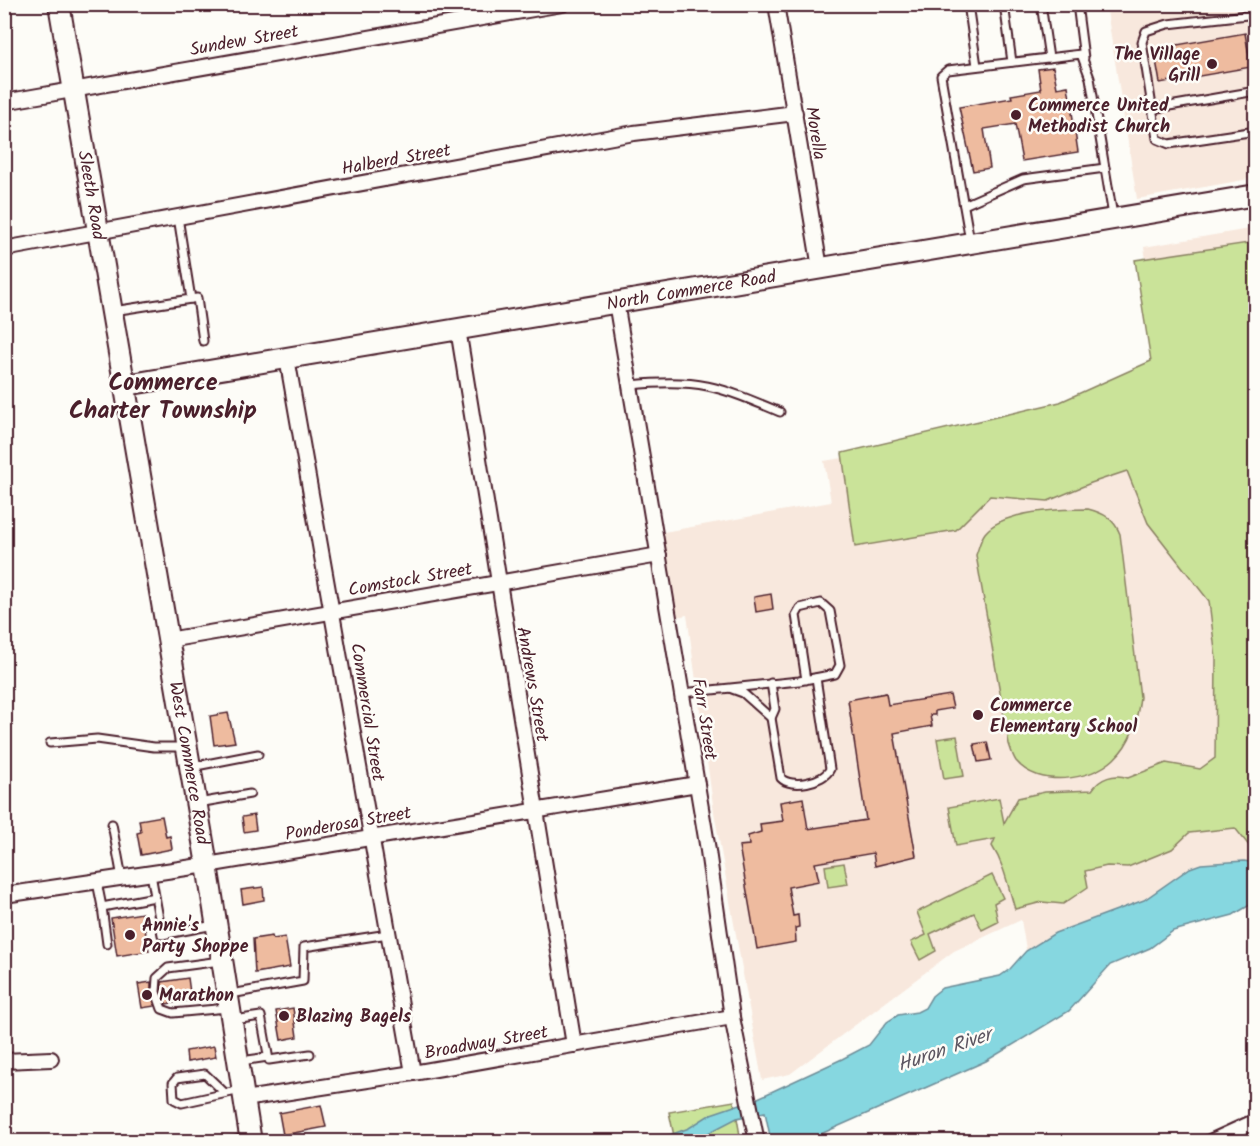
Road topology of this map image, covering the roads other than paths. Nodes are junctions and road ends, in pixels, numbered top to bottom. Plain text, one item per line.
1 (59, 4) edge
2 (562, 4) edge
3 (776, 4) edge
4 (968, 4) edge
5 (1004, 4) edge
6 (1041, 4) edge
7 (1077, 4) edge
8 (1255, 14) edge
9 (1049, 58) junction
10 (1012, 62) junction
11 (1085, 64) junction
12 (976, 66) junction
13 (74, 89) junction
14 (1256, 92) edge
15 (4, 102) edge
16 (1152, 109) junction
17 (795, 113) junction
18 (1256, 130) edge
19 (1105, 168) junction
20 (1256, 195) edge
21 (964, 206) junction
22 (178, 217) junction
23 (1113, 219) junction
24 (99, 231) junction
25 (970, 243) junction
26 (4, 249) edge
27 (820, 268) junction
28 (191, 299) junction
29 (616, 302) junction
30 (113, 311) junction
31 (458, 329) junction
32 (203, 341) dead end
33 (287, 358) junction
34 (126, 385) junction
35 (631, 385) junction
36 (780, 412) dead end
37 (659, 555) junction
38 (498, 582) junction
39 (333, 610) junction
40 (168, 640) junction
41 (816, 678) junction
42 (806, 680) junction
43 (771, 683) junction
44 (730, 688) junction
45 (682, 693) junction
46 (771, 718) junction
47 (50, 743) dead end
48 (185, 747) junction
49 (258, 754) dead end
50 (189, 767) junction
51 (697, 784) junction
52 (250, 794) dead end
53 (195, 803) junction
54 (537, 810) junction
55 (112, 824) dead end
56 (370, 837) junction
57 (207, 865) junction
58 (151, 874) junction
59 (122, 878) junction
60 (97, 882) junction
61 (4, 895) edge
62 (155, 897) junction
63 (102, 907) junction
64 (217, 925) junction
65 (388, 934) junction
66 (107, 944) dead end
67 (223, 961) junction
68 (230, 1007) junction
69 (732, 1017) junction
70 (574, 1045) junction
71 (310, 1054) dead end
72 (268, 1057) junction
73 (51, 1059) dead end
74 (4, 1061) edge
75 (239, 1062) junction
76 (413, 1073) junction
77 (238, 1094) junction
78 (1256, 1121) edge
79 (251, 1140) edge
80 (226, 1142) edge
81 (757, 1142) edge
82 (1210, 1142) edge

1 - 13 main road, Sleeth Road
2 - 13 street, Sundew Street
3 - 17 street, Morella
4 - 12 lane
5 - 10 lane
6 - 9 lane
7 - 11 lane
8 - 16 lane
9 - 10 lane
9 - 11 lane
10 - 12 lane
11 - 19 lane
12 - 21 lane
13 - 15 street, Sundew Street
13 - 24 main road, Sleeth Road
14 - 16 lane
16 - 18 lane
17 - 22 street, Halberd Street
17 - 27 street, Morella
19 - 21 lane
19 - 23 lane
20 - 23 main road, North Commerce Road
21 - 25 lane
22 - 24 street, Halberd Street
22 - 28 lane
23 - 25 main road, North Commerce Road
24 - 26 street, Halberd Street
24 - 30 main road, Sleeth Road
25 - 27 main road, North Commerce Road
27 - 29 main road, North Commerce Road
28 - 30 lane
28 - 32 lane
29 - 31 main road, North Commerce Road
29 - 35 street, Farr Street
30 - 34 main road, Sleeth Road
31 - 33 main road, North Commerce Road
31 - 38 street, Andrews Street
33 - 34 main road, North Commerce Road
33 - 39 street, Commercial Street
34 - 40 main road, West Commerce Road
35 - 36 lane
35 - 37 street, Farr Street
37 - 38 street, Comstock Street
37 - 45 street, Farr Street
38 - 39 street, Comstock Street
38 - 54 street, Andrews Street
39 - 40 street, Comstock Street
39 - 56 street, Commercial Street
40 - 48 main road, West Commerce Road
41 - 42 lane
41 - 42 lane
41 - 46 lane
42 - 43 lane
43 - 44 lane
43 - 46 lane
44 - 45 lane
44 - 46 lane
45 - 51 street, Farr Street
47 - 48 lane
48 - 50 main road, West Commerce Road
49 - 50 lane
50 - 53 main road, West Commerce Road
51 - 54 street, Ponderosa Street
51 - 69 street, Farr Street
52 - 53 lane
53 - 57 main road, West Commerce Road
54 - 56 street, Ponderosa Street
54 - 70 street, Andrews Street
55 - 59 lane
56 - 57 street, Ponderosa Street
56 - 65 street, Commercial Street
57 - 58 street, Ponderosa Street
57 - 64 main road, West Commerce Road
58 - 59 street, Ponderosa Street
58 - 62 lane
59 - 60 street, Ponderosa Street
60 - 61 street, Ponderosa Street
60 - 63 lane
62 - 63 lane
62 - 64 lane
63 - 66 lane
64 - 67 main road, West Commerce Road
65 - 68 lane
65 - 76 street, Commercial Street
67 - 68 main road, West Commerce Road
67 - 68 lane
68 - 72 lane
68 - 75 main road, West Commerce Road
69 - 70 street, Broadway Street
69 - 81 street, Farr Street
70 - 76 street, Broadway Street
71 - 72 lane
72 - 75 lane
73 - 74 street
75 - 77 main road, West Commerce Road
76 - 77 street, Broadway Street
77 - 77 lane
77 - 79 main road, West Commerce Road
78 - 82 street
79 - 80 lane

